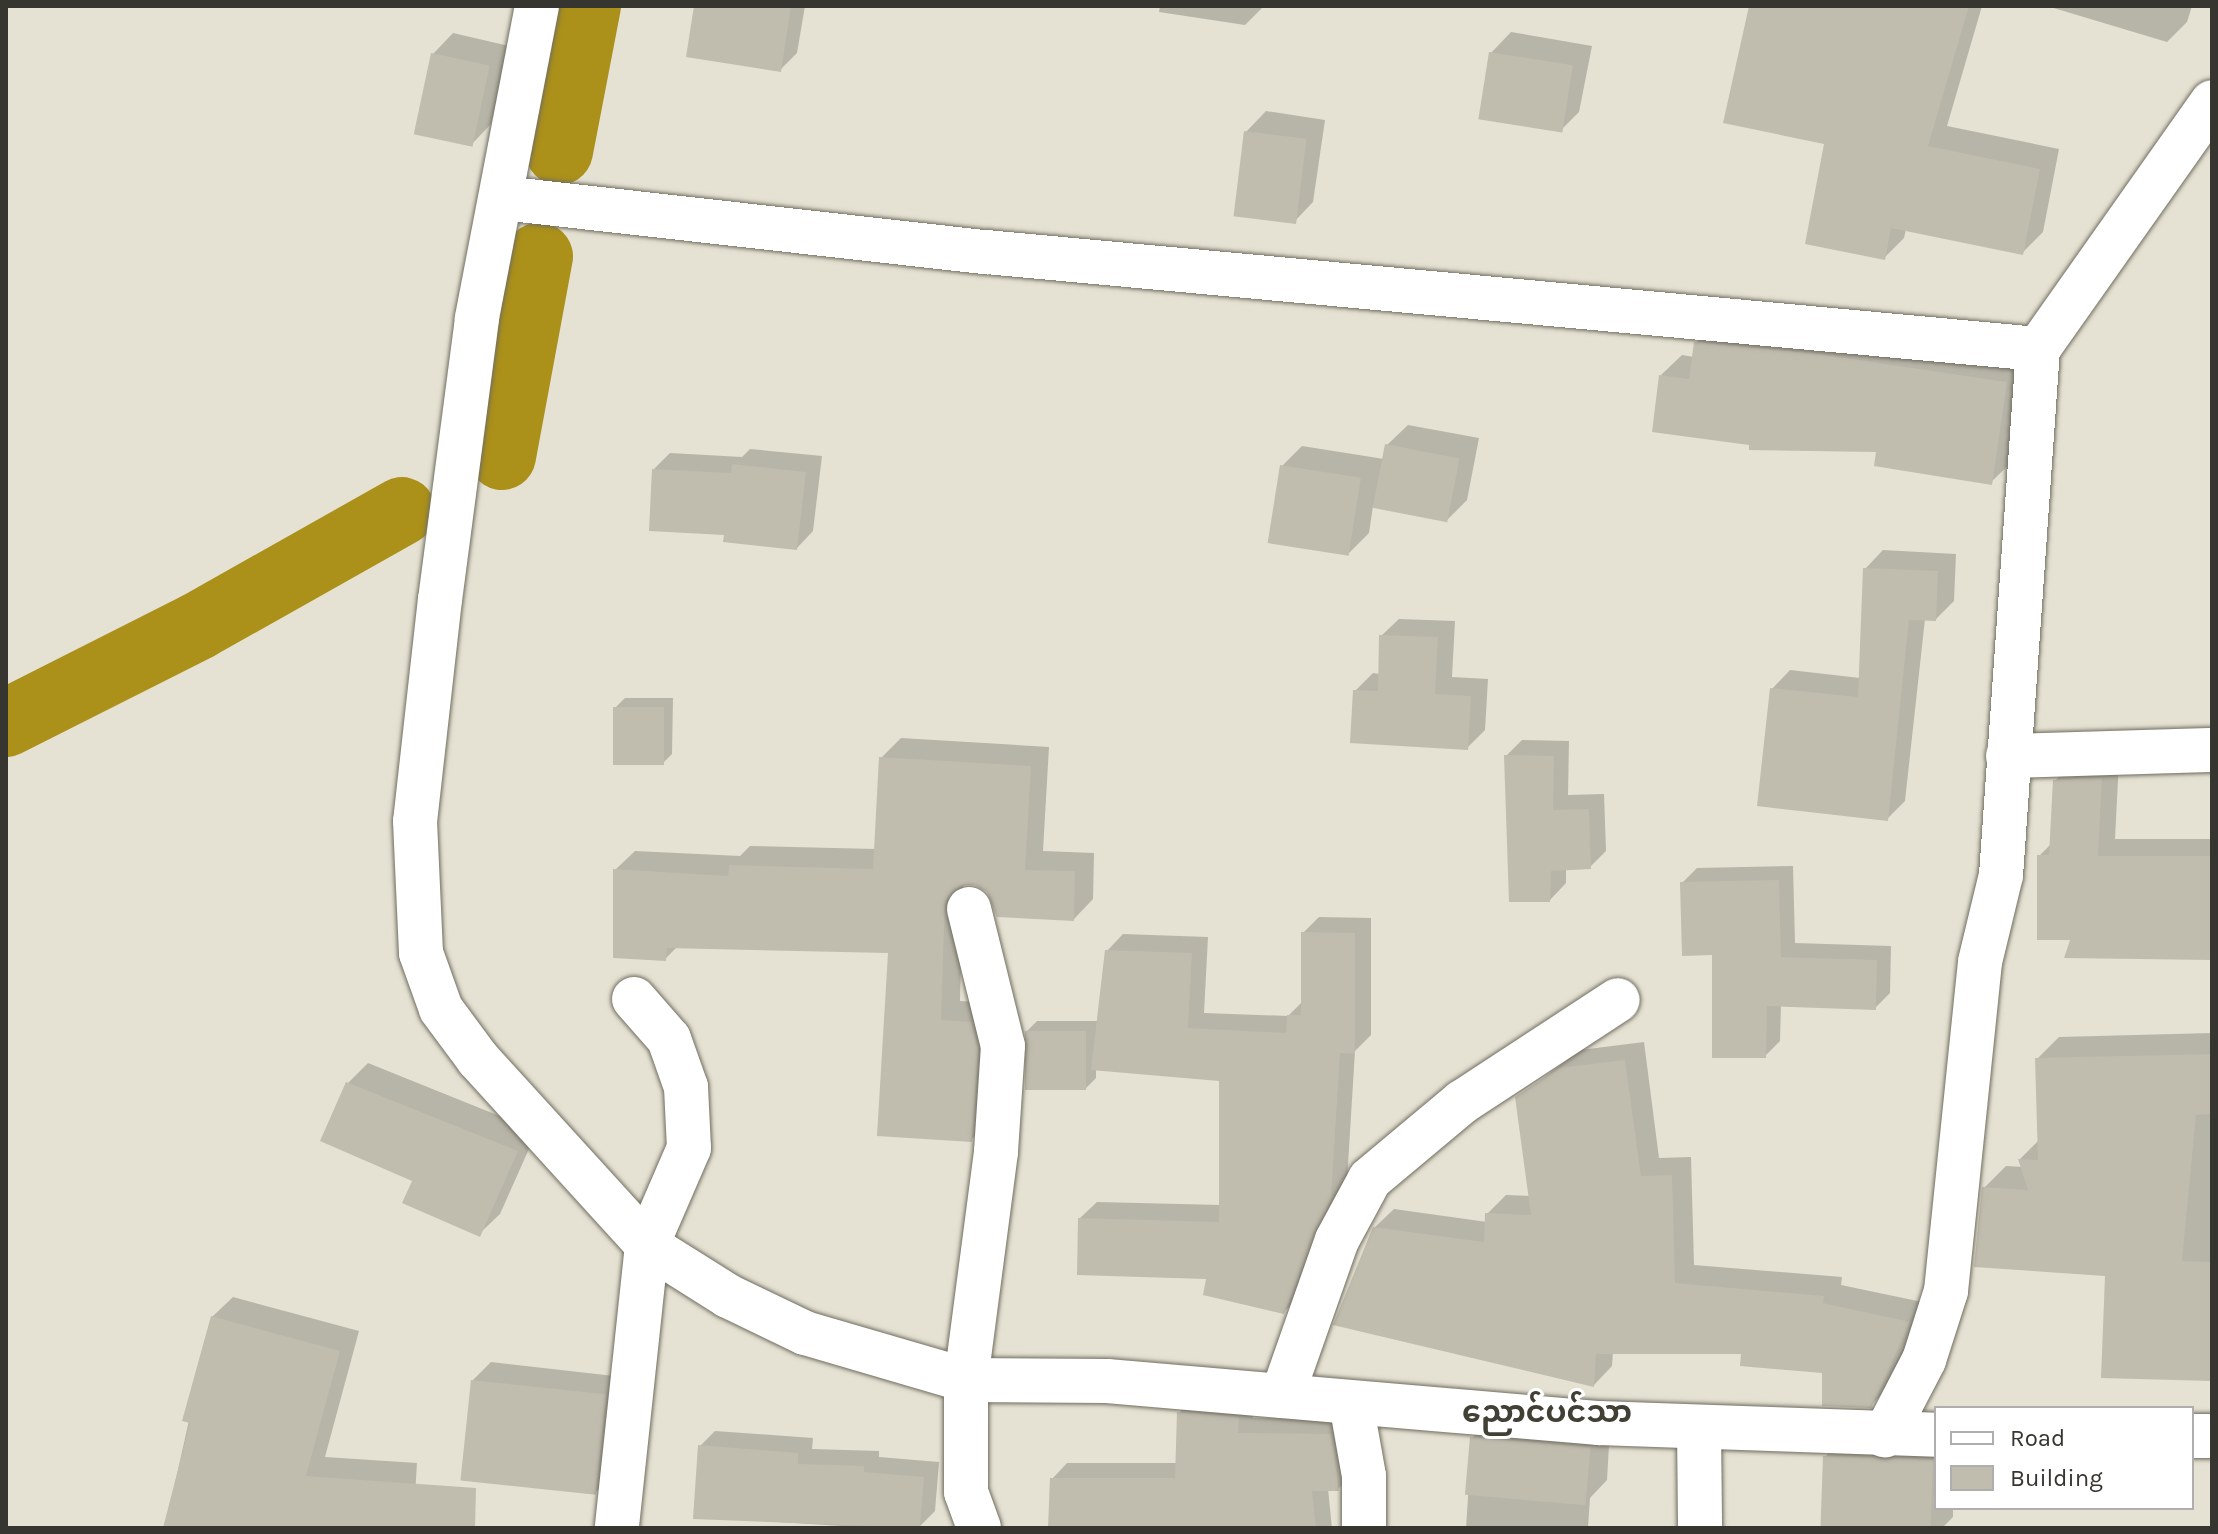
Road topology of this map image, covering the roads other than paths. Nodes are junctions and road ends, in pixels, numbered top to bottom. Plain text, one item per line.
1 (537, 6) edge
2 (2211, 103) edge
3 (502, 198) junction
4 (2038, 349) junction
5 (2212, 750) edge
6 (2008, 756) junction
7 (969, 909) dead end
8 (634, 999) dead end
9 (1618, 1000) dead end
10 (647, 1245) junction
11 (966, 1380) junction
12 (1282, 1396) junction
13 (1351, 1403) junction
14 (1699, 1427) junction
15 (1885, 1435) junction
16 (1934, 1435) edge
17 (617, 1528) edge
18 (979, 1528) edge
19 (1364, 1528) edge
20 (1700, 1528) edge

1 - 3 street
2 - 4 street
3 - 4 street
3 - 10 street
4 - 6 street
5 - 6 street
6 - 15 street
7 - 11 street
8 - 10 street
9 - 12 street
10 - 11 street
10 - 17 street
11 - 12 street
11 - 18 street
12 - 13 street
13 - 14 street
13 - 19 street
14 - 15 street
14 - 20 street
15 - 16 street

